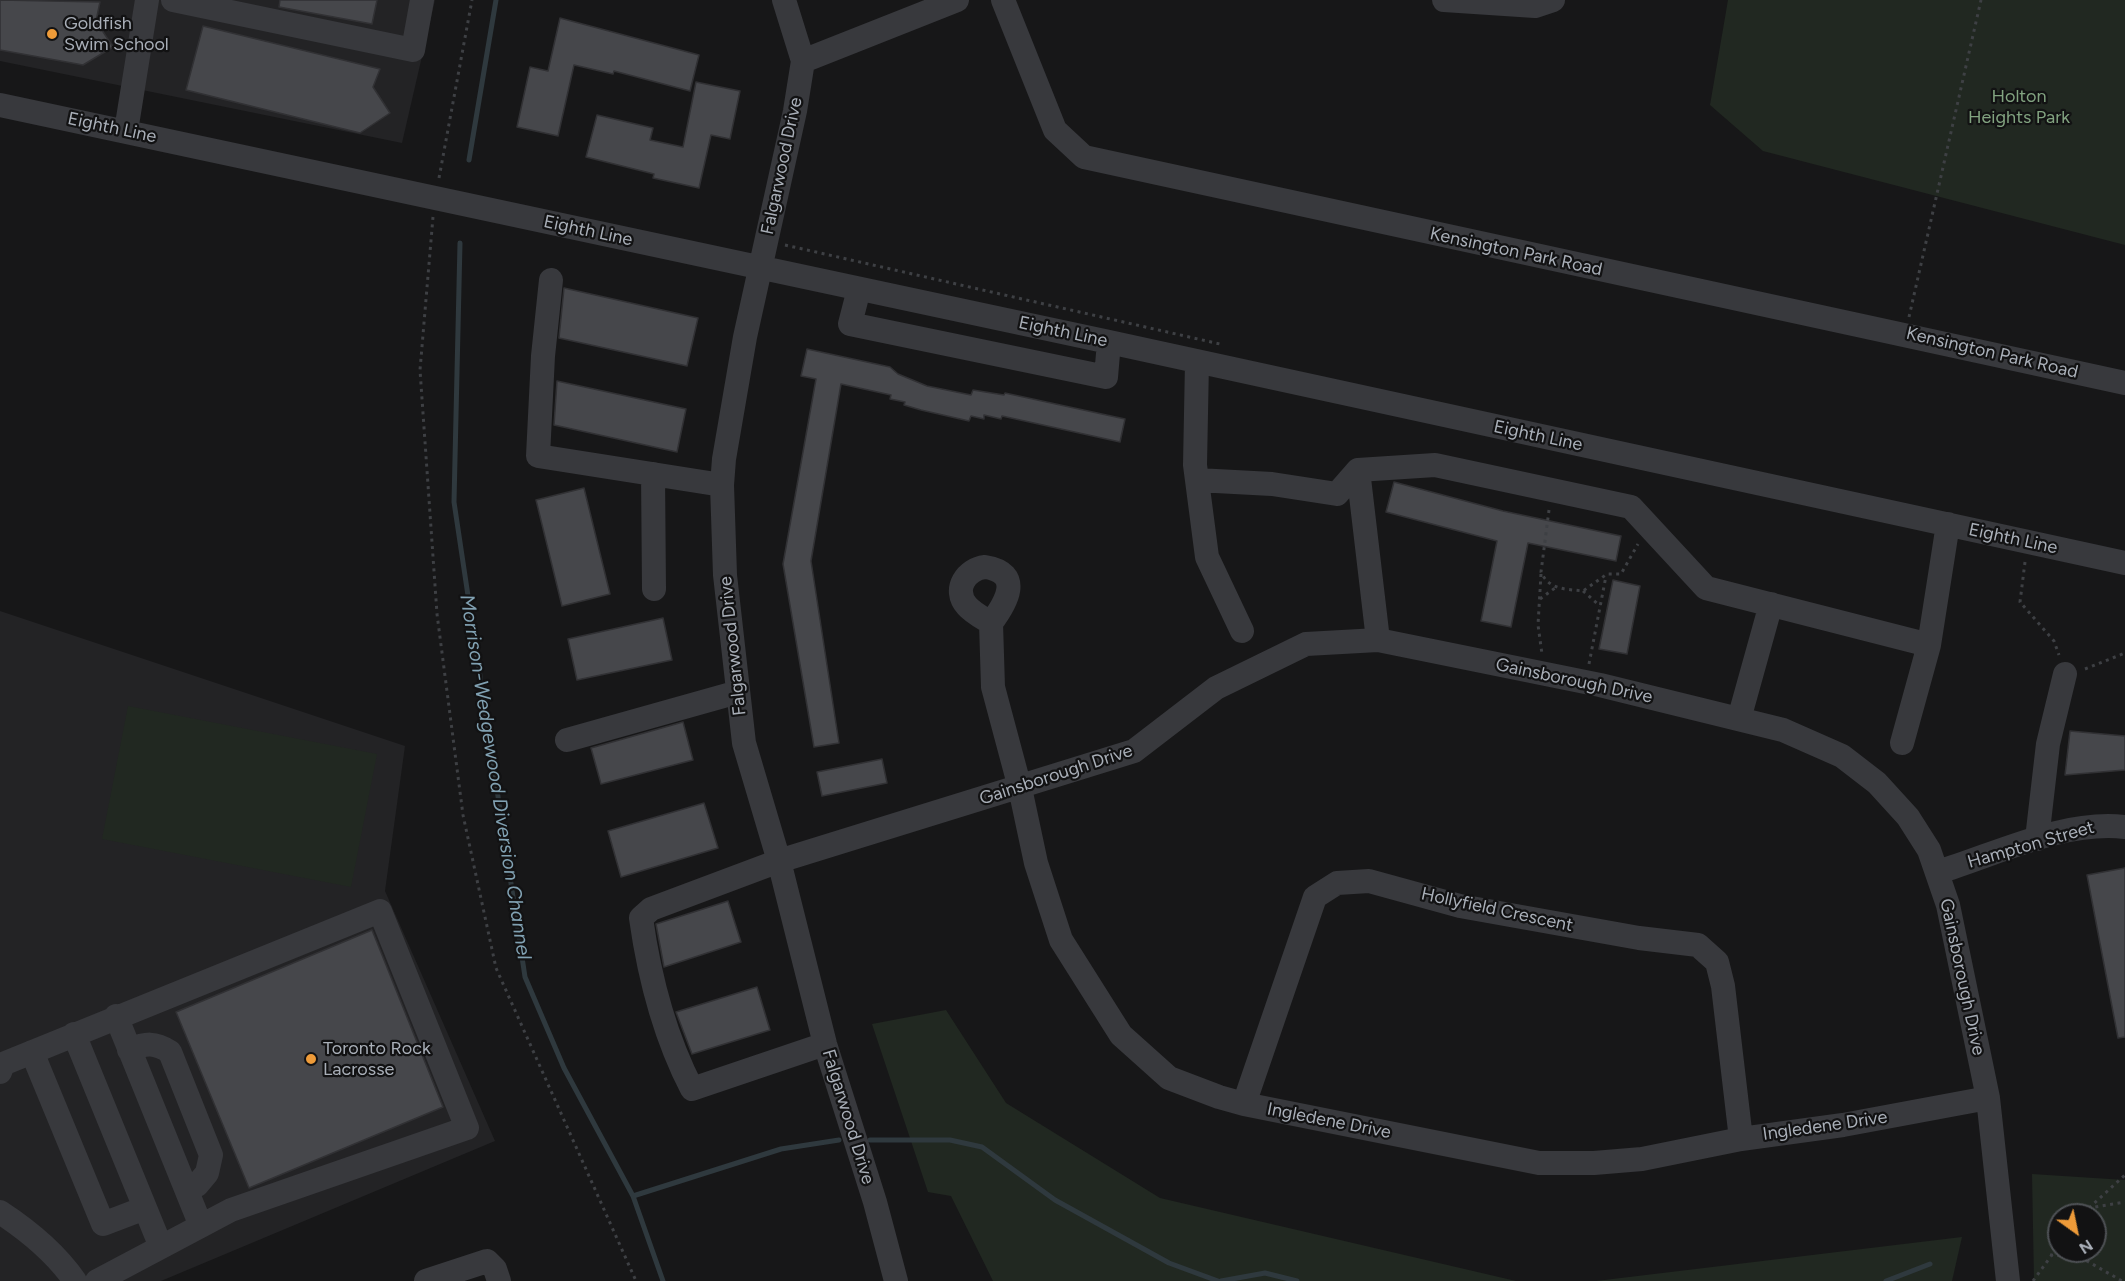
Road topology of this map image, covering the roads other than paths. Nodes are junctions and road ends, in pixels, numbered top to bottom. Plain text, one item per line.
1 (147, 0) edge
2 (173, 0) edge
3 (422, 0) edge
4 (784, 0) edge
5 (957, 0) edge
6 (1003, 0) edge
7 (1444, 0) edge
8 (1553, 0) edge
9 (206, 3) edge
10 (803, 61) junction
11 (0, 105) edge
12 (126, 131) junction
13 (761, 269) junction
14 (551, 280) dead end
15 (859, 289) junction
16 (1109, 342) junction
17 (1197, 362) junction
18 (2125, 383) edge
19 (1359, 470) junction
20 (653, 474) junction
21 (1197, 480) junction
22 (722, 485) junction
23 (1948, 524) junction
24 (2125, 563) edge
25 (654, 589) dead end
26 (1771, 604) junction
27 (991, 623) dead end
28 (1242, 631) dead end
29 (1378, 640) junction
30 (1929, 645) junction
31 (2065, 674) road end
32 (738, 692) junction
33 (1739, 719) junction
34 (567, 740) dead end
35 (1902, 743) dead end
36 (1020, 788) junction
37 (2125, 827) edge
38 (2037, 839) junction
39 (779, 861) junction
40 (1938, 872) junction
41 (116, 1016) junction
42 (74, 1034) junction
43 (825, 1044) junction
44 (129, 1050) junction
45 (32, 1052) junction
46 (0, 1072) edge
47 (1988, 1098) junction
48 (1244, 1104) junction
49 (1741, 1138) junction
50 (186, 1189) junction
51 (145, 1208) junction
52 (0, 1212) edge
53 (201, 1226) junction
54 (161, 1247) junction
55 (450, 1277) edge
56 (75, 1281) edge
57 (97, 1281) edge
58 (426, 1281) edge
59 (499, 1281) edge
60 (897, 1281) edge
61 (2008, 1281) edge

1 - 12 street
2 - 9 street
3 - 9 street
4 - 10 street, Falgarwood Drive
5 - 10 street
6 - 18 street, Kensington Park Road
7 - 8 street
10 - 13 street, Falgarwood Drive
11 - 12 street, Eighth Line
12 - 13 street, Eighth Line
13 - 15 street, Eighth Line
13 - 22 street, Falgarwood Drive
14 - 20 street
15 - 16 street, Eighth Line
15 - 16 street
16 - 17 street, Eighth Line
17 - 21 street
17 - 23 street, Eighth Line
19 - 21 street
19 - 26 street
19 - 29 street
20 - 22 street
20 - 25 street
21 - 28 street
22 - 32 street, Falgarwood Drive
23 - 24 street, Eighth Line
23 - 30 street
26 - 30 street
26 - 33 street
27 - 36 street, Ingledene Drive
29 - 33 street, Gainsborough Drive
29 - 36 street, Gainsborough Drive
30 - 35 street
31 - 38 street
32 - 34 street
32 - 39 street, Falgarwood Drive
33 - 40 street, Gainsborough Drive
36 - 39 street, Gainsborough Drive
36 - 48 street, Ingledene Drive
37 - 38 street, Hampton Street
38 - 40 street, Hampton Street
39 - 43 street, Falgarwood Drive
39 - 43 street, Gainsborough Drive
40 - 47 street, Gainsborough Drive
41 - 42 street
41 - 44 street
41 - 53 street
42 - 45 street
42 - 51 street
43 - 60 street, Falgarwood Drive
44 - 50 street
44 - 50 street
45 - 46 street
45 - 51 street
47 - 49 street, Ingledene Drive
47 - 61 street, Gainsborough Drive
48 - 49 street, Ingledene Drive
48 - 49 street, Hollyfield Crescent
50 - 53 street
51 - 54 street
52 - 56 street
53 - 54 street
54 - 57 street
55 - 58 street
55 - 59 street

